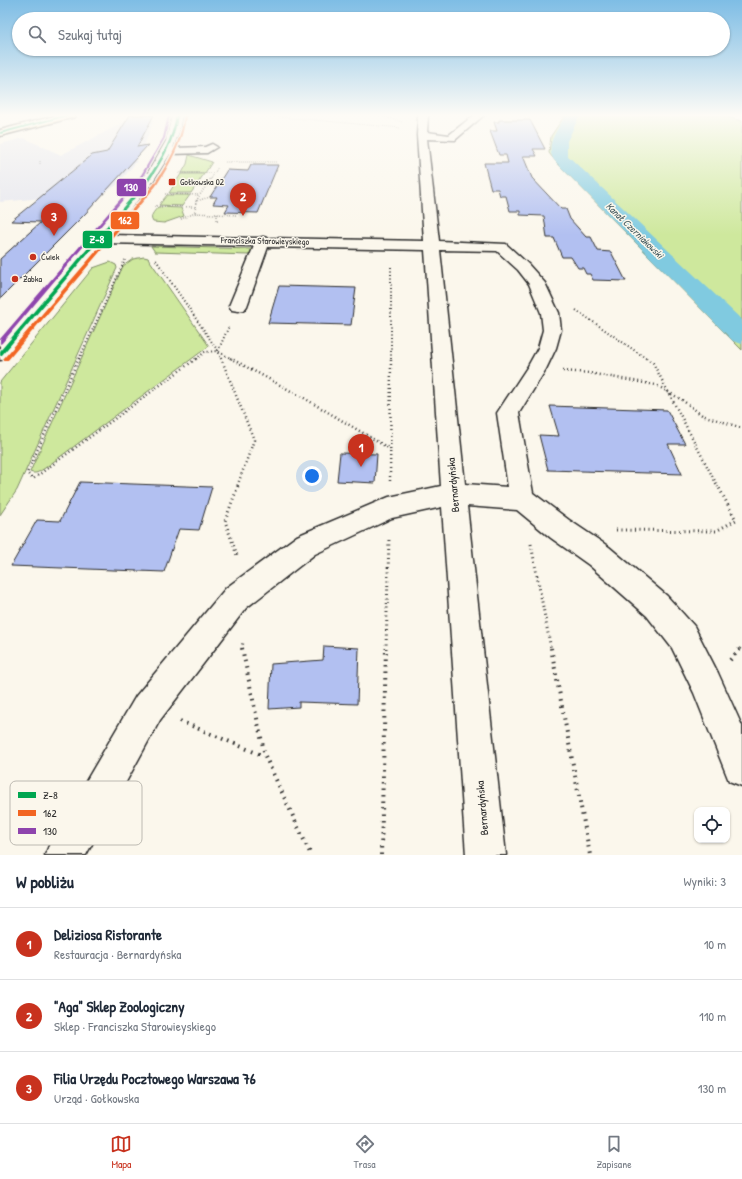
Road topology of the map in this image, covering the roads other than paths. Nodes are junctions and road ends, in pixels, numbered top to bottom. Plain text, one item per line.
1 (164, 155) edge
2 (424, 155) edge
3 (99, 238) junction
4 (263, 241) junction
5 (432, 246) junction
6 (238, 306) road end
7 (0, 354) edge
8 (454, 494) junction
9 (522, 499) junction
10 (742, 768) edge
11 (107, 781) edge
12 (71, 845) edge
13 (65, 855) edge
14 (486, 855) edge

1 - 3 street
2 - 5 street, Bernardyńska
3 - 4 street, Franciszka Starowieyskiego
3 - 7 street
4 - 5 street, Franciszka Starowieyskiego
4 - 6 street
5 - 8 street, Bernardyńska
5 - 9 street, Franciszka Starowieyskiego
8 - 9 street
8 - 11 street
8 - 14 street, Bernardyńska
9 - 10 street
12 - 13 street

